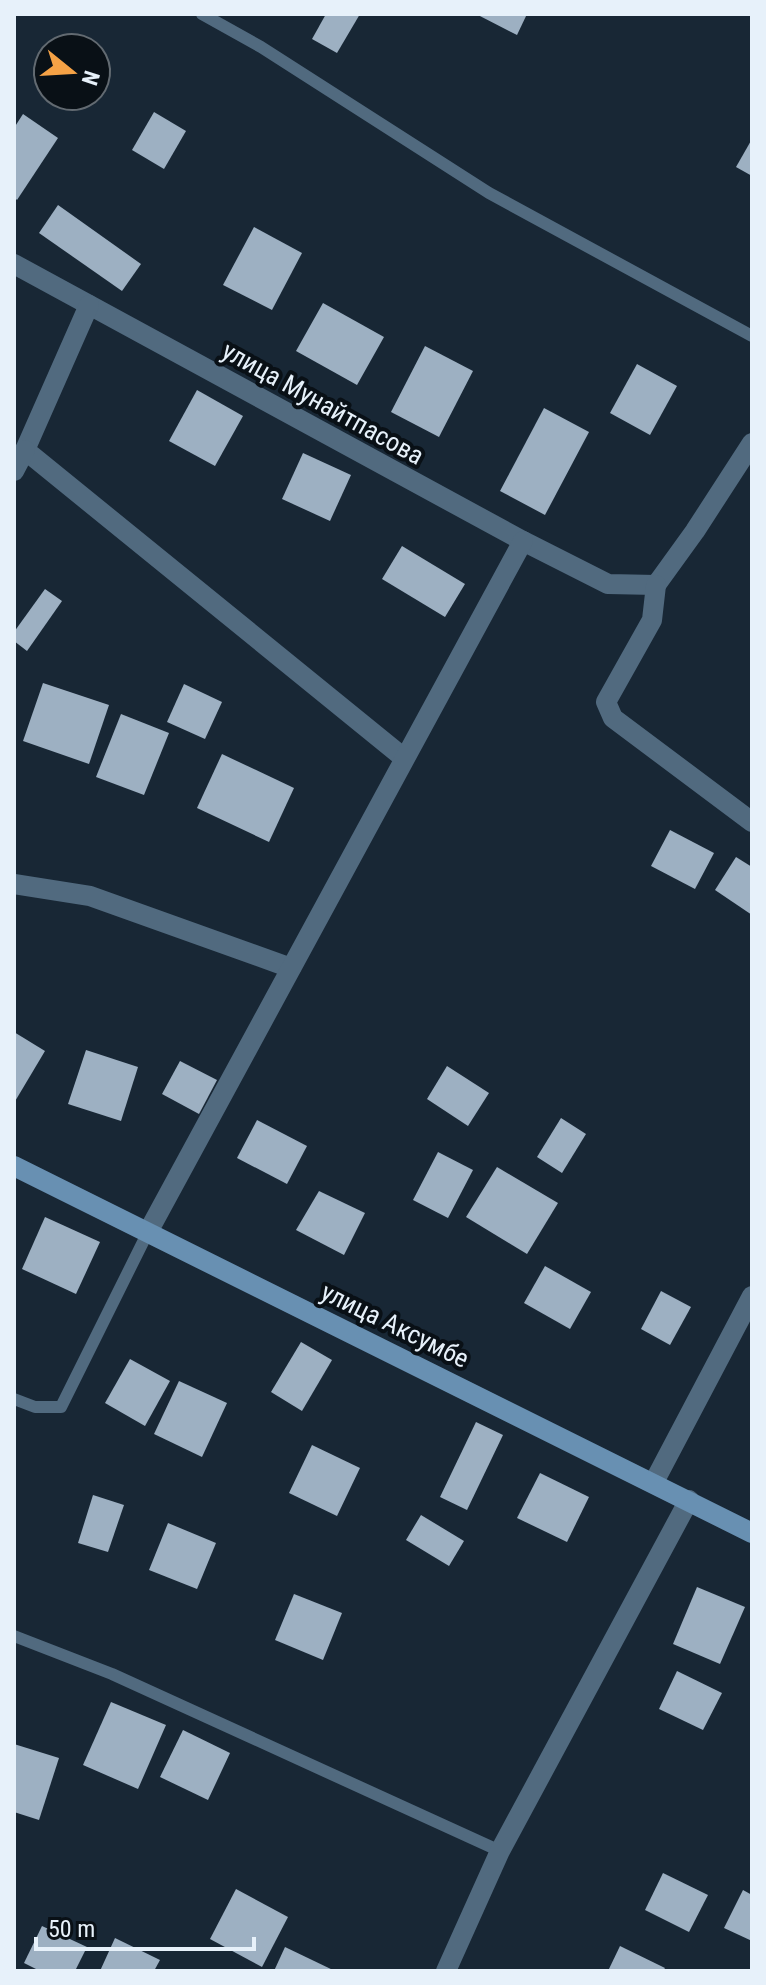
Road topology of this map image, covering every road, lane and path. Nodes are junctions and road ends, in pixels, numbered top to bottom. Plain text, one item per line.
1 (202, 14) edge
2 (14, 264) edge
3 (89, 305) junction
4 (752, 336) edge
5 (752, 443) edge
6 (25, 450) junction
7 (14, 471) edge
8 (523, 541) junction
9 (656, 585) junction
10 (404, 758) junction
11 (752, 822) edge
12 (14, 884) edge
13 (291, 968) junction
14 (14, 1166) edge
15 (148, 1232) junction
16 (752, 1296) edge
17 (14, 1399) edge
18 (654, 1482) junction
19 (689, 1500) junction
20 (752, 1533) edge
21 (14, 1636) edge
22 (500, 1851) junction
23 (446, 1971) edge

1 - 4 lane
2 - 3 street, улица Мунайтпасова
3 - 6 street
3 - 8 street, улица Мунайтпасова
5 - 9 street
6 - 7 street
6 - 10 street
8 - 9 street, улица Мунайтпасова
8 - 10 street
9 - 11 street
10 - 13 street
12 - 13 street
13 - 15 street
14 - 15 main road, улица Аксумбе
15 - 17 lane
15 - 18 main road, улица Аксумбе
16 - 18 street
18 - 19 main road, улица Аксумбе
19 - 20 main road, улица Аксумбе
19 - 22 street
21 - 22 lane
22 - 23 street

